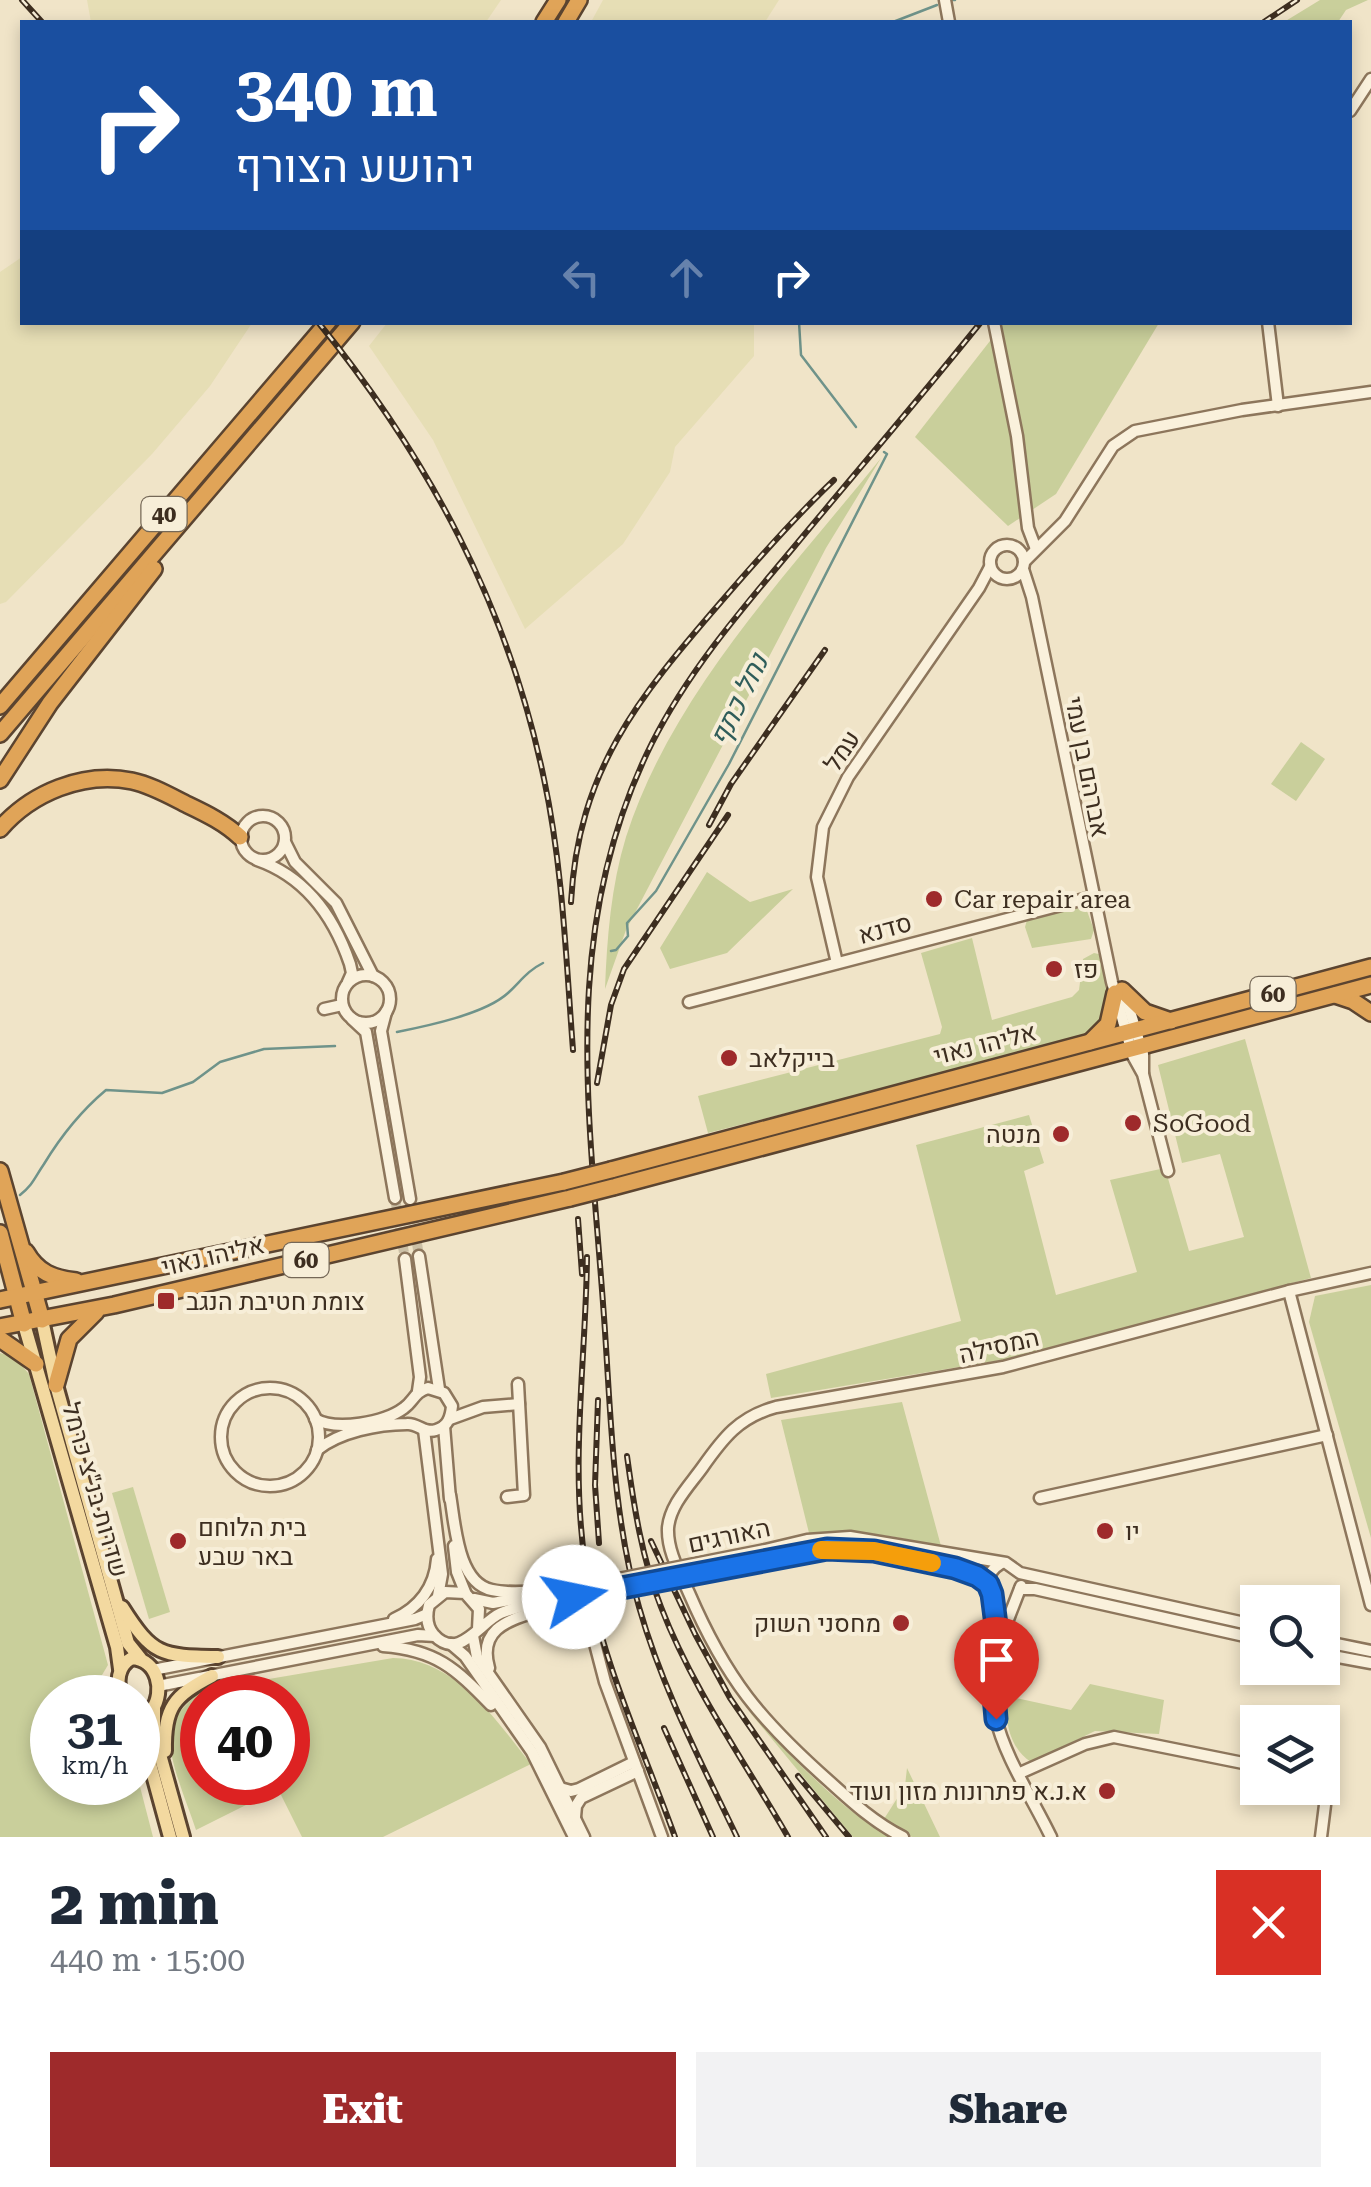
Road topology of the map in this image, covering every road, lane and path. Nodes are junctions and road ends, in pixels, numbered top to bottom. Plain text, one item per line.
1 (1371, 78) edge
2 (1352, 108) edge
3 (325, 325) edge
4 (349, 325) edge
5 (995, 325) edge
6 (1268, 325) edge
7 (1371, 392) edge
8 (1278, 406) junction
9 (266, 423) junction
10 (1037, 546) junction
11 (1016, 547) junction
12 (1024, 566) junction
13 (990, 567) junction
14 (998, 578) junction
15 (1013, 579) junction
16 (979, 588) junction
17 (1032, 596) junction
18 (0, 706) edge
19 (0, 734) edge
20 (0, 780) edge
21 (0, 829) edge
22 (240, 838) junction
23 (285, 842) junction
24 (257, 860) junction
25 (1092, 897) junction
26 (837, 962) junction
27 (374, 976) junction
28 (1371, 981) edge
29 (348, 982) junction
30 (1118, 991) junction
31 (1335, 995) junction
32 (688, 1002) dead end
33 (342, 1005) junction
34 (324, 1009) dead end
35 (386, 1012) junction
36 (1371, 1013) edge
37 (352, 1018) junction
38 (1175, 1021) junction
39 (1134, 1041) junction
40 (1086, 1044) junction
41 (0, 1171) edge
42 (1168, 1171) dead end
43 (567, 1190) junction
44 (395, 1198) tunnel mouth
45 (410, 1199) tunnel mouth
46 (5, 1242) edge
47 (418, 1256) tunnel mouth
48 (404, 1259) tunnel mouth
49 (1371, 1273) edge
50 (90, 1283) junction
51 (1289, 1291) junction
52 (34, 1294) junction
53 (8, 1299) edge
54 (114, 1306) junction
55 (42, 1320) junction
56 (24, 1324) junction
57 (0, 1328) edge
58 (0, 1338) edge
59 (36, 1364) junction
60 (518, 1384) dead end
61 (56, 1385) junction
62 (418, 1392) junction
63 (444, 1394) junction
64 (519, 1404) junction
65 (409, 1405) junction
66 (482, 1407) junction
67 (315, 1419) junction
68 (447, 1423) junction
69 (419, 1427) junction
70 (1327, 1436) junction
71 (317, 1450) junction
72 (450, 1496) junction
73 (507, 1497) dead end
74 (1040, 1498) dead end
75 (438, 1528) junction
76 (767, 1554) junction
77 (1000, 1564) junction
78 (1020, 1573) junction
79 (990, 1589) junction
80 (562, 1590) junction
81 (1018, 1592) junction
82 (577, 1593) junction
83 (467, 1594) junction
84 (115, 1595) junction
85 (438, 1596) junction
86 (1371, 1605) edge
87 (427, 1614) junction
88 (588, 1617) dead end
89 (1240, 1622) edge
90 (372, 1628) junction
91 (476, 1632) junction
92 (1240, 1635) edge
93 (435, 1636) junction
94 (450, 1644) junction
95 (1340, 1644) edge
96 (357, 1647) junction
97 (1368, 1648) edge
98 (996, 1655) junction
99 (1340, 1657) edge
100 (140, 1658) junction
101 (218, 1658) junction
102 (1371, 1663) edge
103 (120, 1670) junction
104 (153, 1670) junction
105 (119, 1675) edge
106 (155, 1675) edge
107 (217, 1675) edge
108 (496, 1688) junction
109 (180, 1696) edge
110 (521, 1735) junction
111 (160, 1755) edge
112 (1240, 1762) edge
113 (636, 1766) junction
114 (1020, 1773) junction
115 (165, 1774) junction
116 (560, 1788) junction
117 (160, 1800) edge
118 (1325, 1805) edge
119 (575, 1818) junction
120 (170, 1837) edge
121 (182, 1837) edge
122 (574, 1837) edge
123 (584, 1837) edge
124 (662, 1837) edge
125 (903, 1837) edge
126 (1051, 1837) edge
127 (1321, 1837) edge

1 - 2 street
3 - 18 highway, 40
4 - 9 highway, 40
5 - 10 street
6 - 8 street
7 - 8 street
8 - 10 street
9 - 19 highway, 40
9 - 20 highway
10 - 11 street
10 - 12 street
11 - 12 street
11 - 13 street
12 - 15 street
12 - 17 street, אברהם בן עמי
13 - 14 street
13 - 16 street, עמל
14 - 15 street
14 - 16 street, עמל
15 - 17 street
16 - 26 street, עמל
17 - 25 street, אברהם בן עמי
21 - 22 highway
22 - 23 street
22 - 24 street
23 - 24 street
23 - 27 street
24 - 29 street
25 - 26 street, סדנא
25 - 30 street, אברהם בן עמי
26 - 32 street, סדנא
27 - 29 street
27 - 35 street
28 - 31 highway, אליהו נאוי / 60
28 - 38 highway, אליהו נאוי / 60
29 - 33 street
30 - 38 highway
30 - 39 street, אברהם בן עמי
30 - 40 highway
31 - 36 highway
31 - 39 highway, אליהו נאוי / 60
33 - 34 street
33 - 37 street
35 - 37 street
35 - 45 street
37 - 44 street
38 - 39 highway, אליהו נאוי / 60
39 - 40 highway, אליהו נאוי / 60
39 - 42 street, אברהם בן עמי
39 - 43 highway, אליהו נאוי / 60, bridge
40 - 43 highway, אליהו נאוי / 60, bridge
41 - 46 highway
43 - 50 highway, אליהו נאוי / 60
43 - 54 highway, אליהו נאוי / 60
46 - 50 highway
46 - 52 highway
46 - 53 highway
47 - 63 street
48 - 62 street
49 - 51 street, המסילה
50 - 52 highway, אליהו נאוי / 60
51 - 70 street
51 - 125 street, המסילה
52 - 53 highway, 60
52 - 55 highway
53 - 56 highway
54 - 55 highway, אליהו נאוי / 60
54 - 61 highway
55 - 56 highway, 60
55 - 61 main road, שדרות בנ"צ כרמל
56 - 57 highway, 60
56 - 59 main road, שדרות בנ"צ כרמל
58 - 59 highway
59 - 103 main road, שדרות בנ"צ כרמל
60 - 64 street
61 - 84 main road, שדרות בנ"צ כרמל
62 - 63 street
62 - 65 street
63 - 66 street
63 - 68 street
64 - 66 street
64 - 73 street
65 - 67 street
65 - 69 street
66 - 68 street
67 - 71 street
67 - 71 street
68 - 69 street
68 - 72 street
69 - 71 street
69 - 75 street
70 - 74 street
70 - 86 street
72 - 80 street
72 - 83 street
75 - 85 street
75 - 90 street
76 - 77 street, האורגים
76 - 79 street, האורגים
76 - 82 street, האורגים, bridge
77 - 78 street
77 - 79 street
78 - 81 street
78 - 89 street
79 - 81 street
79 - 98 street
80 - 82 street, האורגים
80 - 83 street, האורגים
81 - 92 street
81 - 98 street
82 - 91 street, האורגים
82 - 108 street
83 - 85 street
83 - 91 street
84 - 100 main road, שדרות בנ"צ כרמל
84 - 101 main road
85 - 87 street
87 - 90 street
87 - 93 street
88 - 113 street
90 - 101 street
91 - 94 street
91 - 108 street
93 - 94 street
93 - 96 street
94 - 110 street
95 - 97 street
96 - 107 street
96 - 110 street
98 - 114 street
99 - 102 street
100 - 103 main road
100 - 104 main road
101 - 104 street
103 - 105 main road, שדרות בנ"צ כרמל
104 - 106 main road
108 - 116 street
109 - 115 main road
110 - 122 street
111 - 115 main road
112 - 114 street
113 - 116 street
113 - 119 street
113 - 124 street
114 - 126 street
115 - 121 main road
116 - 119 street
117 - 120 main road
118 - 127 street
119 - 123 street

